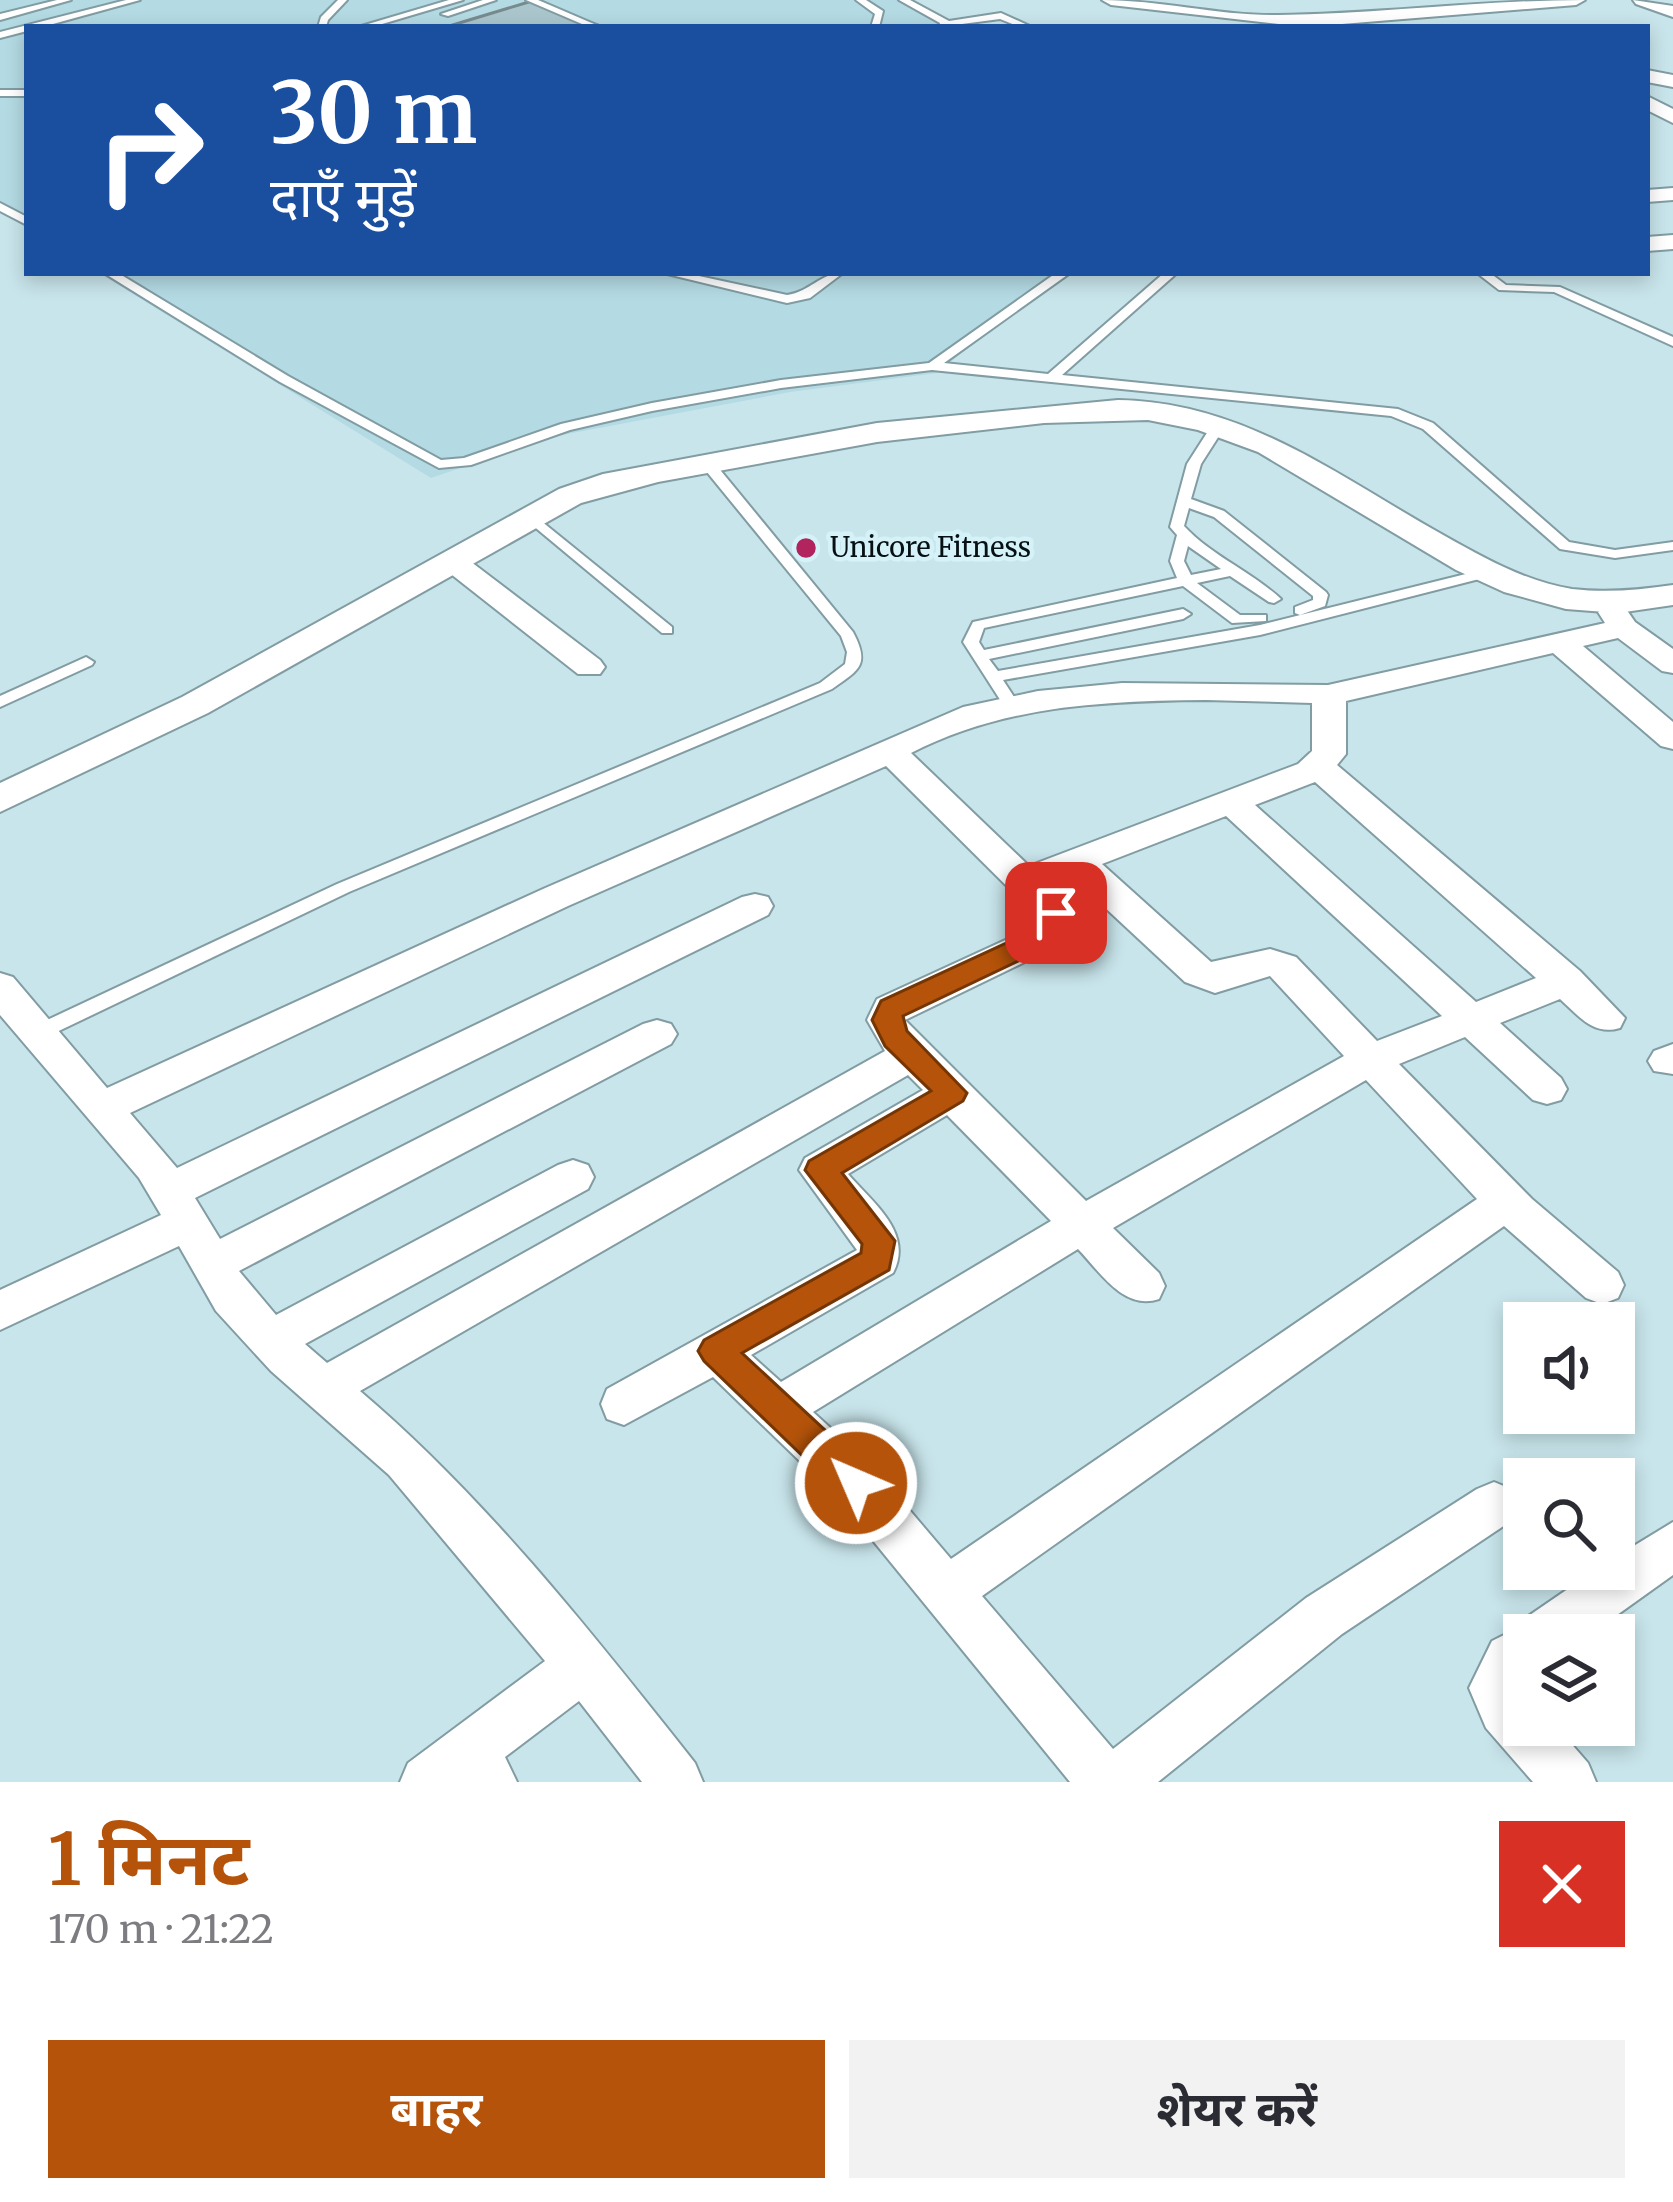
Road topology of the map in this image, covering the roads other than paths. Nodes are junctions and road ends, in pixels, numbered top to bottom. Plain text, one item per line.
1 (67, 0) edge
2 (136, 0) edge
3 (343, 0) edge
4 (459, 0) edge
5 (492, 0) edge
6 (530, 0) edge
7 (860, 0) edge
8 (903, 0) edge
9 (1111, 0) edge
10 (1369, 0) edge
11 (1576, 0) edge
12 (1642, 0) edge
13 (1520, 2) edge
14 (1195, 6) edge
15 (1673, 12) edge
16 (0, 17) edge
17 (1274, 21) junction
18 (1547, 23) dead end
19 (45, 24) edge
20 (324, 24) edge
21 (373, 24) edge
22 (410, 24) edge
23 (590, 24) edge
24 (875, 24) edge
25 (943, 24) edge
26 (951, 24) edge
27 (1021, 24) edge
28 (1300, 24) edge
29 (115, 276) edge
30 (683, 276) edge
31 (833, 276) edge
32 (1060, 276) edge
33 (1168, 276) edge
34 (1487, 276) edge
35 (1673, 342) edge
36 (932, 367) junction
37 (1051, 378) junction
38 (1217, 428) junction
39 (707, 463) junction
40 (1183, 501) junction
41 (530, 516) junction
42 (1183, 537) junction
43 (1673, 546) edge
44 (452, 561) junction
45 (1236, 570) junction
46 (1486, 573) junction
47 (1186, 580) junction
48 (1673, 595) edge
49 (1274, 599) dead end
50 (1081, 601) junction
51 (1183, 614) dead end
52 (1617, 616) junction
53 (667, 630) dead end
54 (1104, 630) junction
55 (1559, 642) junction
56 (980, 656) junction
57 (86, 662) dead end
58 (1673, 664) edge
59 (589, 668) dead end
60 (1002, 691) junction
61 (1332, 695) junction
62 (0, 702) edge
63 (1673, 739) edge
64 (889, 750) junction
65 (1318, 767) junction
66 (0, 799) edge
67 (1233, 804) junction
68 (1076, 861) junction
69 (1023, 880) junction
70 (755, 906) dead end
71 (1567, 982) junction
72 (0, 987) edge
73 (1470, 1018) junction
74 (1606, 1018) dead end
75 (35, 1034) junction
76 (657, 1034) dead end
77 (912, 1054) junction
78 (1367, 1061) junction
79 (1547, 1089) dead end
80 (952, 1093) junction
81 (103, 1108) junction
82 (573, 1177) dead end
83 (1506, 1202) junction
84 (177, 1207) junction
85 (1082, 1225) junction
86 (210, 1265) junction
87 (1602, 1285) dead end
88 (1143, 1286) dead end
89 (0, 1311) edge
90 (271, 1340) junction
91 (716, 1351) junction
92 (322, 1388) junction
93 (624, 1404) dead end
94 (781, 1407) junction
95 (1493, 1505) dead end
96 (1673, 1546) edge
97 (948, 1590) junction
98 (1574, 1614) edge
99 (583, 1665) junction
100 (1503, 1673) edge
101 (1503, 1704) edge
102 (1538, 1746) edge
103 (462, 1772) edge
104 (676, 1782) edge
105 (1106, 1782) edge
106 (1115, 1782) edge
107 (1569, 1782) edge

1 - 16 lane
2 - 19 lane
3 - 20 lane
4 - 21 lane
5 - 22 lane
6 - 23 lane
7 - 24 lane
8 - 25 lane
9 - 14 street
10 - 14 street
11 - 13 street
12 - 15 street
13 - 17 street
13 - 18 street
14 - 17 street
17 - 28 street
26 - 27 lane
29 - 36 lane
30 - 31 lane
32 - 36 lane
33 - 37 lane
34 - 35 lane
36 - 37 lane
37 - 43 lane
38 - 39 street
38 - 40 lane
38 - 46 street
39 - 41 street
39 - 75 lane
40 - 42 lane
40 - 47 lane
41 - 44 street
41 - 53 lane
42 - 45 lane
42 - 47 lane
44 - 59 street
44 - 66 street
45 - 47 lane
45 - 49 lane
46 - 52 street
46 - 60 lane
47 - 50 lane
48 - 52 street
50 - 54 lane
50 - 56 lane
51 - 54 lane
52 - 55 street
52 - 58 street
54 - 56 lane
55 - 61 street
55 - 63 street
56 - 60 lane
57 - 62 lane
60 - 61 street
60 - 64 street
61 - 65 street
64 - 69 street
64 - 81 street
65 - 67 street
65 - 71 street
67 - 68 street
67 - 73 street
68 - 69 street
68 - 78 street
69 - 77 street
70 - 84 street
71 - 73 street
71 - 74 street
72 - 75 street
73 - 78 street
73 - 79 street
75 - 81 street
76 - 86 street
77 - 80 street
77 - 92 street
78 - 83 street
78 - 85 street
80 - 85 street
80 - 91 street
81 - 84 street
82 - 90 street
83 - 87 street
83 - 97 street
84 - 86 street
84 - 89 street
85 - 88 street
85 - 94 street
86 - 90 street
90 - 92 street
91 - 93 street
91 - 94 street
92 - 99 street
94 - 97 street
95 - 106 street
96 - 98 street
97 - 105 street
99 - 103 street
99 - 104 street
100 - 101 street
102 - 107 street

